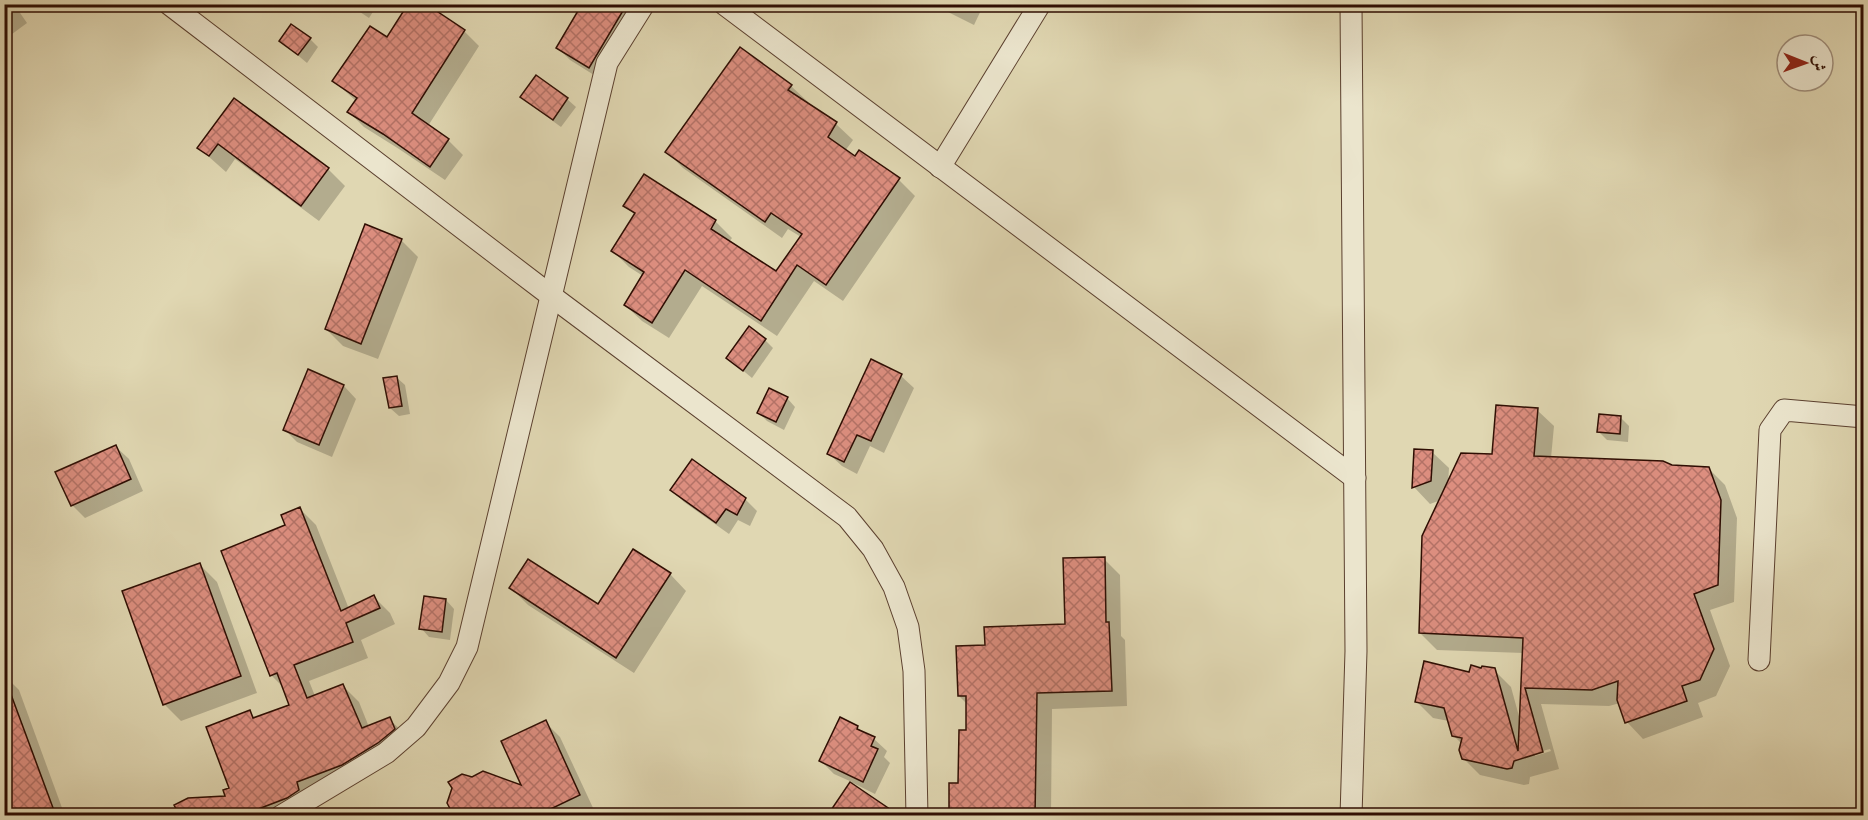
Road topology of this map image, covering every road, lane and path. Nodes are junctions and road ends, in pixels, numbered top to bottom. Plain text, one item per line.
1 (169, 4) edge
2 (644, 4) edge
3 (724, 4) edge
4 (1040, 4) edge
5 (1351, 4) edge
6 (940, 167) junction
7 (550, 295) junction
8 (1863, 417) edge
9 (1355, 478) junction
10 (1758, 660) dead end
11 (281, 816) edge
12 (917, 816) edge
13 (1351, 816) edge

1 - 7 street
2 - 7 street
3 - 6 street
4 - 6 street
5 - 9 street
6 - 9 street
7 - 11 street
7 - 12 street
8 - 10 street
9 - 13 street

